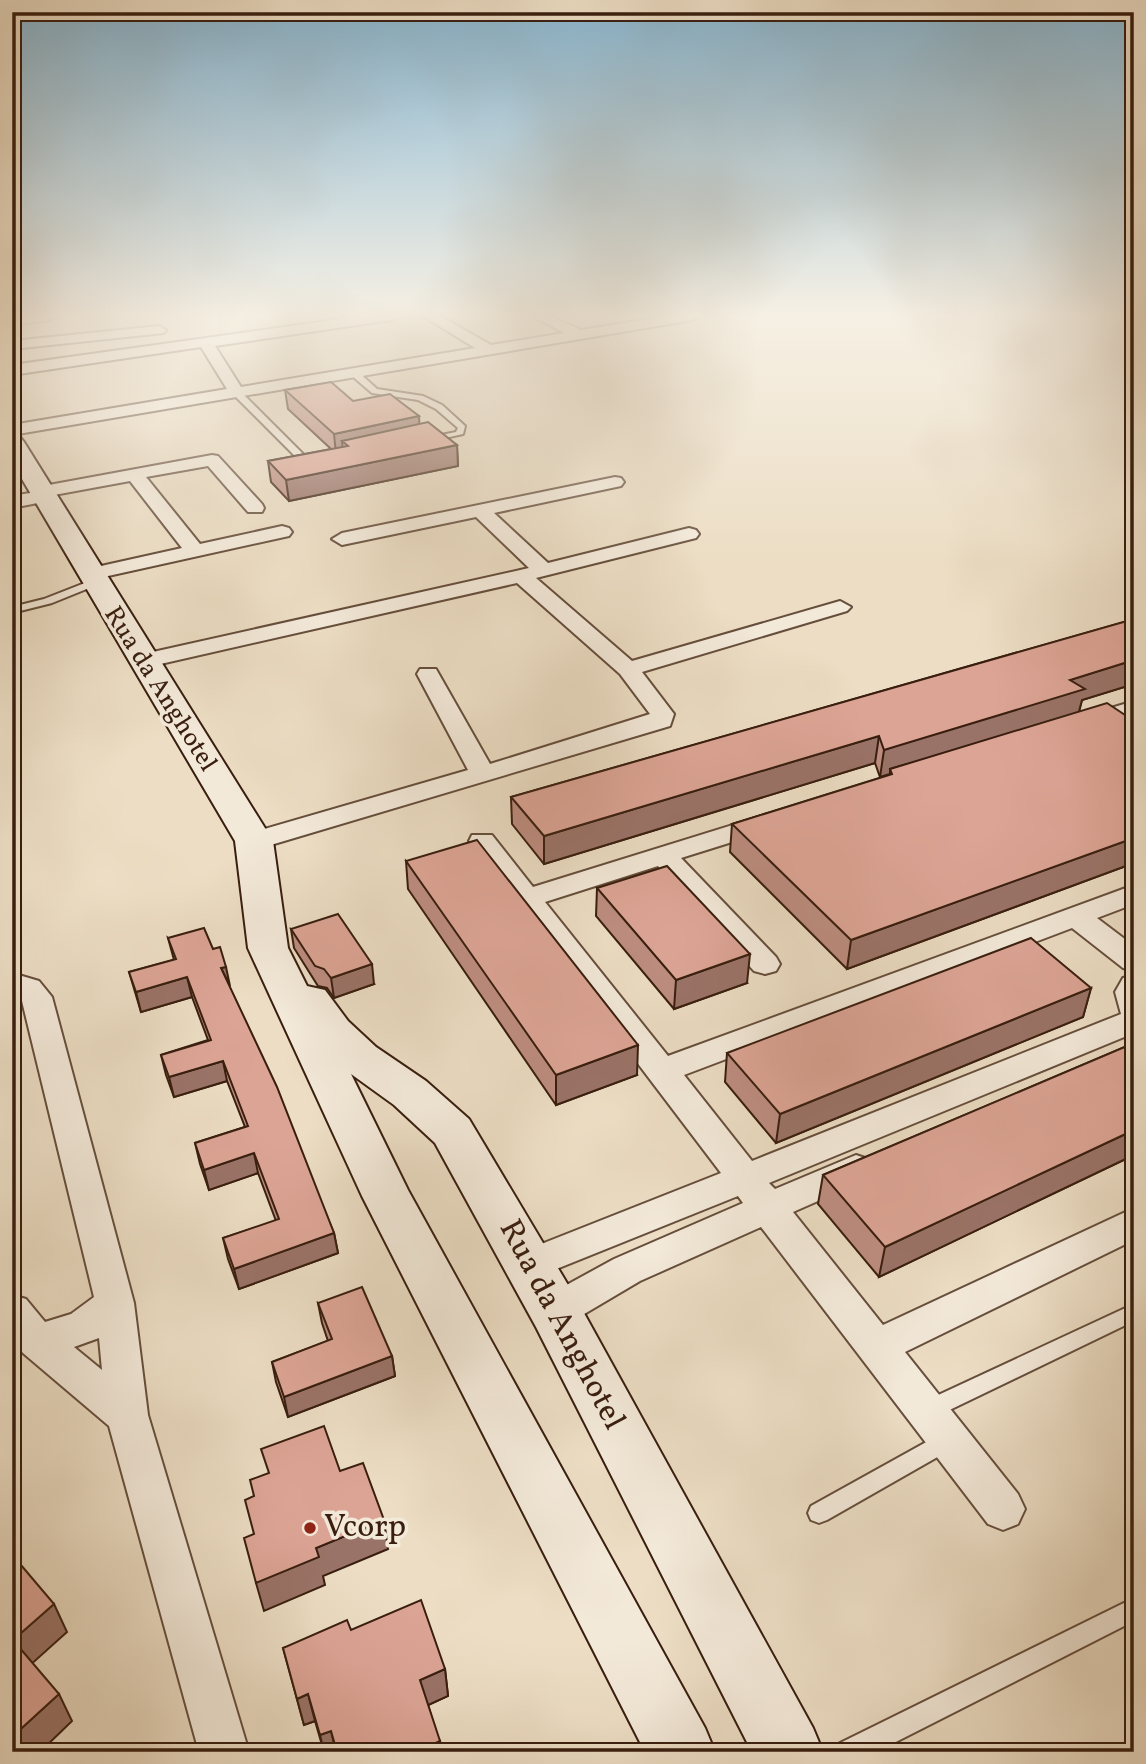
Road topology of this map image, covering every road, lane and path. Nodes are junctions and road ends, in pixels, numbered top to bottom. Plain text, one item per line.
1 (205, 398) edge
2 (242, 398) edge
3 (421, 398) edge
4 (12, 430) edge
5 (12, 442) edge
6 (418, 442) edge
7 (323, 462) edge
8 (309, 465) junction
9 (299, 467) edge
10 (134, 474) junction
11 (615, 482) dead end
12 (45, 493) junction
13 (12, 502) edge
14 (255, 508) dead end
15 (479, 509) junction
16 (282, 532) dead end
17 (689, 534) dead end
18 (342, 539) dead end
19 (195, 551) junction
20 (543, 570) junction
21 (521, 576) junction
22 (92, 578) junction
23 (839, 607) dead end
24 (12, 610) edge
25 (143, 661) junction
26 (628, 668) junction
27 (428, 674) dead end
28 (1134, 708) edge
29 (1055, 733) edge
30 (483, 774) junction
31 (794, 814) edge
32 (254, 841) junction
33 (482, 841) edge
34 (663, 855) junction
35 (1134, 894) edge
36 (526, 898) junction
37 (1076, 916) junction
38 (268, 948) junction
39 (1134, 961) edge
40 (765, 964) dead end
41 (12, 984) edge
42 (1134, 985) edge
43 (1134, 1009) edge
44 (1134, 1021) edge
45 (1134, 1052) edge
46 (662, 1072) junction
47 (982, 1116) edge
48 (881, 1159) edge
49 (757, 1193) junction
50 (1134, 1223) edge
51 (528, 1265) junction
52 (115, 1303) junction
53 (12, 1311) edge
54 (555, 1311) junction
55 (1134, 1312) edge
56 (37, 1341) junction
57 (876, 1347) junction
58 (927, 1411) junction
59 (127, 1415) junction
60 (949, 1440) junction
61 (1003, 1509) dead end
62 (819, 1513) dead end
63 (1134, 1609) edge
64 (224, 1752) edge
65 (681, 1752) edge
66 (789, 1752) edge
67 (849, 1752) edge

1 - 4 street
2 - 8 lane
3 - 6 lane
5 - 12 main road, Rua da Anghotel
7 - 8 lane
8 - 9 lane
10 - 12 street
10 - 14 street
10 - 19 street
11 - 15 street
12 - 13 street
12 - 22 main road, Rua da Anghotel
15 - 18 street
15 - 20 street
16 - 19 street
17 - 20 street
19 - 22 street
20 - 21 street
21 - 25 street
21 - 26 street
22 - 24 lane
22 - 25 main road, Rua da Anghotel
23 - 26 street
25 - 32 main road, Rua da Anghotel
26 - 30 street
27 - 30 street
28 - 29 street
30 - 32 street
31 - 34 street
32 - 38 main road, Rua da Anghotel
33 - 36 street
34 - 36 street
34 - 40 street
35 - 37 street
36 - 46 street
37 - 39 street
37 - 46 street
38 - 51 main road, Rua da Anghotel
38 - 65 main road, Rua da Anghotel
41 - 52 street
42 - 43 street
44 - 49 street
45 - 47 street
46 - 49 street
48 - 49 street
49 - 51 street
49 - 54 street
49 - 57 street
50 - 57 street
51 - 54 main road, Rua da Anghotel
52 - 56 street
52 - 59 street
53 - 56 street
54 - 66 main road, Rua da Anghotel
55 - 58 lane
56 - 59 street
57 - 58 street
58 - 60 street
59 - 64 street
60 - 61 street
60 - 62 lane
63 - 67 lane

